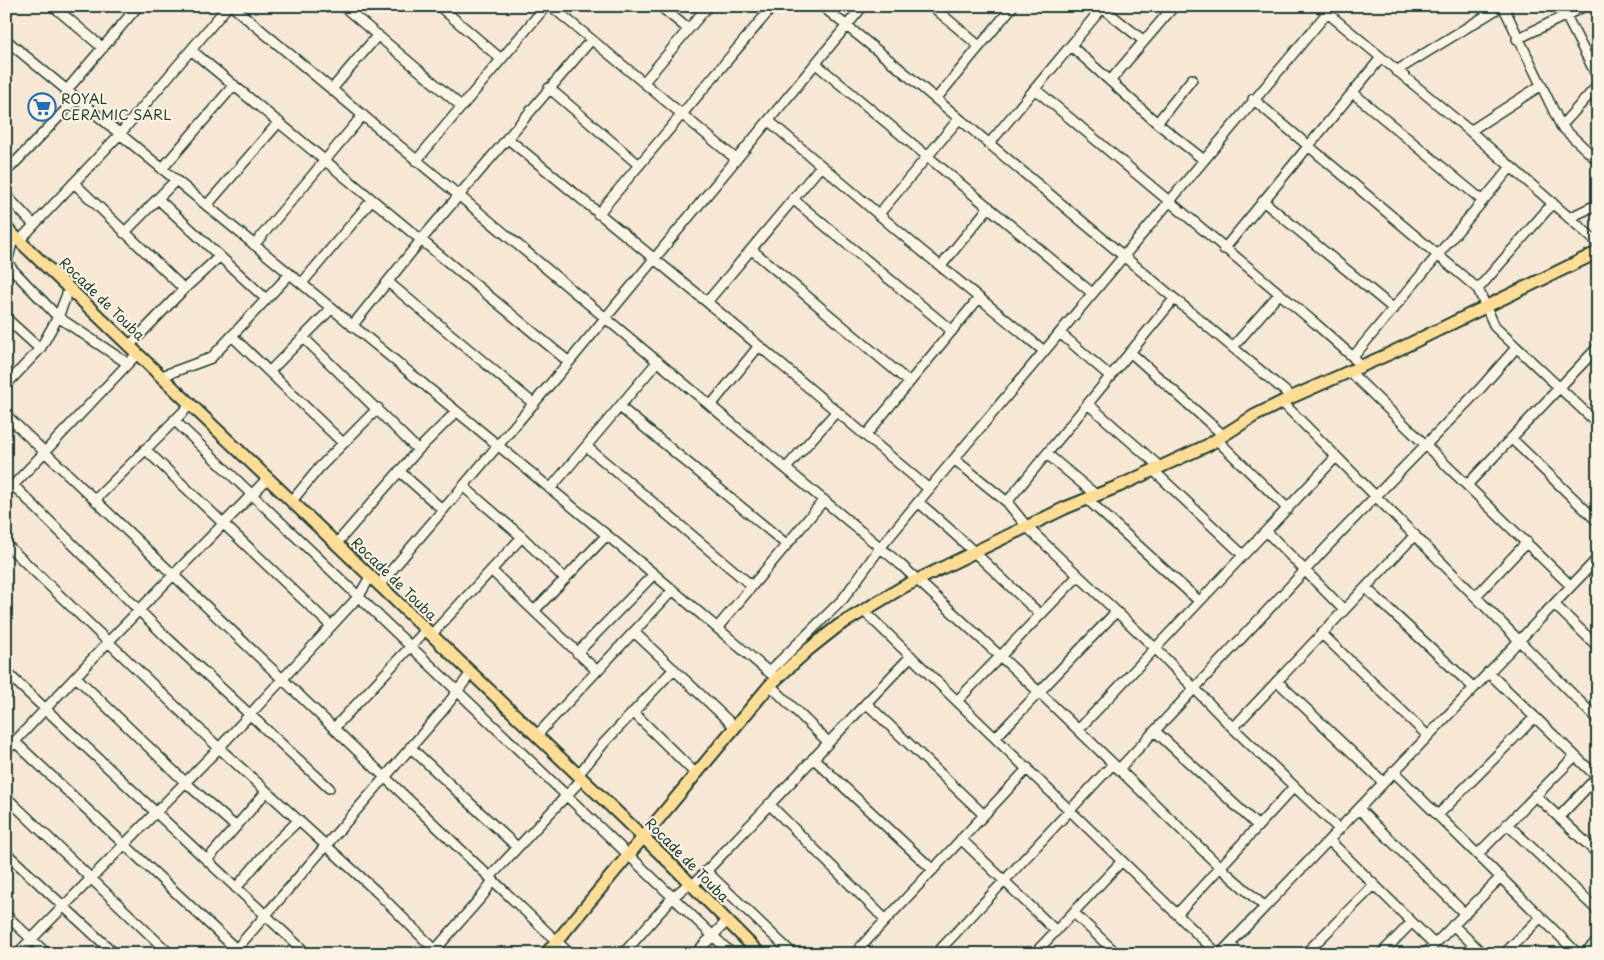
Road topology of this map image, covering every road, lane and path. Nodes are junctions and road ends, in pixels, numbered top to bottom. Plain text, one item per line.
1 (53, 6) edge
2 (138, 6) edge
3 (230, 6) edge
4 (344, 6) edge
5 (439, 6) edge
6 (546, 6) edge
7 (551, 6) edge
8 (660, 6) edge
9 (708, 6) edge
10 (773, 6) edge
11 (822, 6) edge
12 (863, 6) edge
13 (932, 6) edge
14 (1013, 6) edge
15 (1174, 6) edge
16 (1319, 6) edge
17 (1502, 6) edge
18 (1561, 6) edge
19 (1585, 6) edge
20 (1101, 7) edge
21 (1330, 10) edge
22 (1566, 16) junction
23 (847, 26) junction
24 (688, 29) junction
25 (378, 35) junction
26 (1518, 39) junction
27 (6, 40) edge
28 (591, 40) junction
29 (1144, 42) junction
30 (979, 46) junction
31 (1071, 46) junction
32 (103, 48) junction
33 (191, 50) junction
34 (501, 59) junction
35 (1380, 59) junction
36 (816, 64) junction
37 (1396, 71) junction
38 (1598, 78) edge
39 (1192, 79) dead end
40 (1110, 81) junction
41 (644, 82) junction
42 (234, 85) junction
43 (1540, 86) junction
44 (1598, 86) edge
45 (549, 88) junction
46 (332, 89) junction
47 (1035, 90) junction
48 (66, 91) junction
49 (1353, 93) junction
50 (76, 99) junction
51 (936, 99) junction
52 (1254, 99) junction
53 (461, 106) junction
54 (682, 114) junction
55 (363, 116) junction
56 (958, 120) junction
57 (769, 121) junction
58 (279, 122) junction
59 (1157, 123) junction
60 (1561, 126) junction
61 (1470, 131) junction
62 (119, 135) junction
63 (507, 138) junction
64 (989, 144) junction
65 (1308, 147) junction
66 (926, 157) junction
67 (736, 159) junction
68 (416, 160) junction
69 (1204, 160) junction
70 (1598, 160) edge
71 (324, 161) junction
72 (640, 164) junction
73 (821, 166) junction
74 (1511, 167) junction
75 (162, 169) junction
76 (6, 172) edge
77 (176, 180) junction
78 (74, 183) junction
79 (6, 195) edge
80 (458, 196) junction
81 (158, 199) junction
82 (372, 200) junction
83 (794, 200) junction
84 (1167, 201) junction
85 (1263, 201) junction
86 (1483, 201) junction
87 (1553, 203) junction
88 (1598, 204) edge
89 (207, 205) junction
90 (989, 207) junction
91 (598, 214) junction
92 (878, 215) junction
93 (1569, 218) junction
94 (34, 225) junction
95 (124, 233) junction
96 (13, 234) edge
97 (421, 240) junction
98 (1598, 243) edge
99 (254, 245) junction
100 (1224, 249) junction
101 (752, 250) junction
102 (1598, 252) edge
103 (1438, 254) junction
104 (220, 256) junction
105 (1122, 256) junction
106 (653, 260) junction
107 (7, 262) edge
108 (941, 266) junction
109 (290, 274) junction
110 (388, 282) junction
111 (302, 283) junction
112 (69, 288) junction
113 (184, 289) junction
114 (1478, 289) junction
115 (1092, 293) junction
116 (1279, 294) junction
117 (979, 298) junction
118 (266, 299) junction
119 (1174, 300) junction
120 (707, 302) junction
121 (1485, 308) junction
122 (331, 309) junction
123 (1394, 309) junction
124 (58, 317) junction
125 (606, 317) junction
126 (6, 318) edge
127 (352, 326) junction
128 (952, 331) junction
129 (1060, 333) junction
130 (233, 337) junction
131 (303, 337) junction
132 (758, 347) junction
133 (1234, 347) junction
134 (1598, 347) edge
135 (1516, 348) junction
136 (40, 349) junction
137 (133, 350) junction
138 (1044, 351) junction
139 (1130, 352) junction
140 (658, 361) junction
141 (1357, 361) junction
142 (569, 362) junction
143 (127, 363) junction
144 (1349, 370) junction
145 (269, 372) junction
146 (162, 376) junction
147 (1111, 377) junction
148 (909, 382) junction
149 (6, 385) edge
150 (1558, 387) junction
151 (1287, 400) junction
152 (190, 404) junction
153 (534, 404) junction
154 (712, 404) junction
155 (1089, 405) junction
156 (620, 407) junction
157 (378, 408) junction
158 (837, 411) junction
159 (456, 412) junction
160 (6, 415) edge
161 (174, 420) junction
162 (1598, 424) edge
163 (866, 434) junction
164 (1219, 437) junction
165 (1512, 439) junction
166 (342, 442) junction
167 (1425, 446) junction
168 (498, 447) junction
169 (587, 447) junction
170 (145, 448) junction
171 (418, 450) junction
172 (46, 453) junction
173 (1047, 454) junction
174 (1336, 458) junction
175 (954, 459) junction
176 (786, 468) junction
177 (1157, 469) junction
178 (399, 471) junction
179 (267, 479) junction
180 (1468, 485) junction
181 (464, 487) junction
182 (9, 489) edge
183 (550, 489) junction
184 (929, 489) junction
185 (252, 494) junction
186 (1376, 496) junction
187 (1091, 497) junction
188 (95, 500) junction
189 (824, 500) junction
190 (291, 502) junction
191 (918, 502) junction
192 (1007, 502) junction
193 (1288, 509) junction
194 (443, 510) junction
195 (224, 522) junction
196 (1598, 522) edge
197 (1026, 527) junction
198 (1266, 531) junction
199 (1415, 535) junction
200 (607, 536) junction
201 (522, 537) junction
202 (1527, 542) junction
203 (6, 544) edge
204 (336, 544) junction
205 (786, 544) junction
206 (880, 548) junction
207 (973, 552) junction
208 (1243, 555) junction
209 (1598, 558) edge
210 (491, 570) junction
211 (1306, 571) junction
212 (654, 574) junction
213 (173, 575) junction
214 (1078, 576) junction
215 (370, 577) junction
216 (565, 579) junction
217 (917, 580) junction
218 (379, 585) junction
219 (752, 586) junction
220 (1571, 586) junction
221 (1366, 588) junction
222 (673, 590) junction
223 (359, 596) junction
224 (1476, 596) junction
225 (1199, 601) junction
226 (1554, 604) junction
227 (138, 610) junction
228 (863, 610) junction
229 (1344, 610) junction
230 (534, 611) junction
231 (1116, 612) junction
232 (1040, 614) junction
233 (331, 626) junction
234 (717, 628) junction
235 (428, 632) junction
236 (634, 632) junction
237 (1322, 634) junction
238 (1520, 640) junction
239 (109, 641) junction
240 (410, 646) junction
241 (1155, 648) junction
242 (1598, 648) edge
243 (577, 653) junction
244 (911, 656) junction
245 (1000, 656) junction
246 (674, 669) junction
247 (596, 670) junction
248 (6, 672) edge
249 (1488, 672) junction
250 (470, 673) junction
251 (76, 677) junction
252 (772, 678) junction
253 (283, 679) junction
254 (1277, 681) junction
255 (1473, 687) junction
256 (1194, 689) junction
257 (458, 691) junction
258 (1039, 692) junction
259 (958, 700) junction
260 (866, 703) junction
261 (45, 710) junction
262 (633, 712) junction
263 (249, 715) junction
264 (1535, 717) junction
265 (1598, 720) edge
266 (735, 727) junction
267 (334, 728) junction
268 (1233, 728) junction
269 (1078, 730) junction
270 (1155, 731) junction
271 (1427, 735) junction
272 (536, 736) junction
273 (996, 737) junction
274 (15, 742) junction
275 (828, 742) junction
276 (410, 747) junction
277 (219, 748) junction
278 (6, 751) edge
279 (1575, 756) junction
280 (813, 758) junction
281 (1116, 767) junction
282 (1028, 768) junction
283 (1393, 770) junction
284 (696, 774) junction
285 (1597, 776) edge
286 (385, 777) junction
287 (580, 777) junction
288 (185, 782) junction
289 (1383, 782) junction
290 (1294, 787) junction
291 (329, 788) dead end
292 (266, 792) junction
293 (567, 795) junction
294 (1536, 795) junction
295 (6, 797) edge
296 (769, 804) junction
297 (1359, 808) junction
298 (1070, 810) junction
299 (155, 812) junction
300 (983, 814) junction
301 (1438, 815) junction
302 (1559, 816) junction
303 (298, 820) junction
304 (1507, 824) junction
305 (1258, 826) junction
306 (236, 827) junction
307 (1339, 829) junction
308 (643, 837) junction
309 (961, 839) junction
310 (1329, 840) junction
311 (123, 844) junction
312 (327, 845) junction
313 (517, 847) junction
314 (6, 853) edge
315 (1478, 854) junction
316 (1598, 854) edge
317 (627, 856) junction
318 (207, 860) junction
319 (1122, 862) junction
320 (1221, 868) junction
321 (933, 870) junction
322 (706, 871) junction
323 (1501, 877) junction
324 (90, 878) junction
325 (491, 878) junction
326 (1004, 881) junction
327 (691, 884) junction
328 (1374, 885) junction
329 (236, 888) junction
330 (672, 897) junction
331 (62, 907) junction
332 (1265, 907) junction
333 (1598, 911) edge
334 (1074, 913) junction
335 (1177, 914) junction
336 (1465, 914) junction
337 (6, 915) edge
338 (266, 916) junction
339 (1541, 917) junction
340 (885, 920) junction
341 (727, 921) junction
342 (1412, 923) junction
343 (1453, 925) junction
344 (1056, 931) junction
345 (713, 934) junction
346 (32, 938) junction
347 (1598, 940) edge
348 (557, 941) junction
349 (1230, 944) junction
350 (1434, 944) junction
351 (234, 952) edge
352 (437, 952) edge
353 (18, 954) edge
354 (47, 954) edge
355 (115, 954) edge
356 (170, 954) edge
357 (307, 954) edge
358 (546, 954) edge
359 (570, 954) edge
360 (623, 954) edge
361 (695, 954) edge
362 (732, 954) edge
363 (760, 954) edge
364 (793, 954) edge
365 (854, 954) edge
366 (936, 954) edge
367 (1034, 954) edge
368 (1117, 954) edge
369 (1219, 954) edge
370 (1240, 954) edge
371 (1306, 954) edge
372 (1381, 954) edge
373 (1425, 954) edge
374 (1483, 954) edge
375 (1504, 954) edge
376 (1578, 954) edge
377 (1584, 954) edge

1 - 32 street
2 - 32 street
3 - 33 street
3 - 46 street
4 - 25 street
5 - 34 street
6 - 34 street
7 - 28 street
8 - 24 street
9 - 24 street
10 - 54 street
11 - 23 street
12 - 23 street
13 - 30 street
14 - 30 street
15 - 29 street
16 - 21 street
17 - 26 street
17 - 37 street
18 - 22 street
19 - 22 street
20 - 29 street
20 - 31 street
21 - 35 street
21 - 52 street
22 - 26 street
22 - 38 street
23 - 36 street
23 - 51 street
24 - 41 street
25 - 46 street
25 - 53 street
26 - 43 street
27 - 48 street
28 - 41 street
28 - 45 street
29 - 40 street
30 - 51 street
31 - 40 street
31 - 47 street
32 - 48 street
33 - 42 street
33 - 62 street
34 - 53 street
35 - 37 street
35 - 49 street
36 - 57 street
36 - 66 street
37 - 61 street
39 - 59 street
40 - 59 street
41 - 54 street
42 - 58 street
42 - 75 street
43 - 60 street
43 - 61 street
44 - 60 street
45 - 63 street
45 - 72 street
46 - 55 street
47 - 64 street
47 - 84 street
48 - 50 street
49 - 65 street
49 - 86 street
50 - 62 street
50 - 76 street
51 - 56 street
52 - 65 street
52 - 69 street
53 - 68 street
54 - 67 street
54 - 72 street
55 - 68 street
55 - 71 street
56 - 64 street
56 - 66 street
57 - 67 street
57 - 73 street
58 - 71 street
58 - 89 street
59 - 69 street
60 - 70 street
61 - 74 street
62 - 75 street
62 - 78 street
63 - 80 street
63 - 91 street
64 - 105 street
65 - 85 street
65 - 103 street
66 - 90 street
66 - 92 street
67 - 106 street
68 - 80 street
69 - 84 street
71 - 82 street
71 - 99 street
72 - 91 street
73 - 83 street
73 - 92 street
74 - 86 street
74 - 87 street
75 - 77 street
77 - 81 street
77 - 89 street
78 - 94 street
78 - 95 street
79 - 94 street
80 - 97 street
80 - 125 street
81 - 95 street
81 - 104 street
82 - 97 street
82 - 111 street
83 - 101 street
83 - 128 street
84 - 100 street
84 - 105 street
85 - 100 street
85 - 123 street
86 - 103 street
87 - 93 street
87 - 114 street
88 - 93 street
89 - 99 street
90 - 108 street
90 - 115 street
91 - 106 street
92 - 108 street
93 - 98 street
94 - 96 street
95 - 113 street
96 - 107 street
96 - 112 main road, Rocade de Touba
97 - 110 street
97 - 142 street
99 - 109 street
100 - 116 street
101 - 120 street
101 - 148 street
102 - 121 main road
103 - 114 street
103 - 123 street
104 - 113 street
104 - 118 street
105 - 115 street
105 - 119 street
106 - 120 street
106 - 125 street
107 - 124 street
108 - 117 street
109 - 111 street
109 - 118 street
110 - 127 street
110 - 153 street
111 - 122 street
112 - 124 street
112 - 137 main road, Rocade de Touba
113 - 137 street
114 - 121 street
115 - 129 street
116 - 133 street
116 - 141 street
117 - 128 street
117 - 138 street
118 - 130 street
119 - 133 street
119 - 139 street
120 - 132 street
121 - 135 street
121 - 141 main road
122 - 127 street
122 - 131 street
123 - 141 street
124 - 136 street
124 - 143 street
125 - 140 street
125 - 142 street
126 - 136 street
127 - 159 street
128 - 148 street
129 - 138 street
129 - 147 street
130 - 145 street
130 - 146 street
131 - 145 street
131 - 157 street
132 - 154 street
132 - 158 street
133 - 151 street
134 - 150 street
135 - 150 street
135 - 167 street
136 - 149 street
137 - 143 street
137 - 146 main road, Rocade de Touba
138 - 175 street
139 - 147 street
139 - 164 street
140 - 154 street
140 - 156 street
141 - 144 main road
142 - 153 street
143 - 172 street
144 - 151 main road
144 - 167 street
145 - 166 street
146 - 152 main road, Rocade de Touba
147 - 155 street
148 - 163 street
150 - 162 street
150 - 165 street
151 - 164 main road
151 - 174 street
152 - 161 street
152 - 179 main road, Rocade de Touba
153 - 168 street
154 - 176 street
155 - 173 street
155 - 177 street
156 - 169 street
156 - 205 street
157 - 166 street
157 - 171 street
158 - 163 street
158 - 176 street
159 - 168 street
159 - 171 street
160 - 172 street
161 - 170 street
161 - 185 street
163 - 184 street
164 - 177 main road
164 - 193 street
165 - 180 street
165 - 196 street
166 - 190 street
167 - 180 street
167 - 186 street
168 - 181 street
168 - 183 street
169 - 183 street
169 - 219 street
170 - 188 street
170 - 195 street
171 - 178 street
172 - 182 street
172 - 188 street
173 - 187 street
173 - 192 street
174 - 186 street
174 - 193 street
175 - 184 street
175 - 192 street
176 - 189 street
177 - 187 main road
177 - 208 street
178 - 194 street
178 - 204 street
179 - 185 street
179 - 190 main road, Rocade de Touba
180 - 202 street
181 - 194 street
181 - 201 street
182 - 227 street
183 - 200 street
184 - 191 street
185 - 195 street
185 - 223 street
186 - 199 street
186 - 211 street
187 - 197 main road
187 - 225 street
188 - 213 street
189 - 205 street
189 - 206 street
190 - 204 main road, Rocade de Touba
191 - 206 street
191 - 207 street
192 - 197 street
193 - 198 street
194 - 218 street
195 - 213 street
195 - 233 street
197 - 207 main road
197 - 214 street
198 - 208 street
198 - 211 street
199 - 221 street
199 - 224 street
200 - 212 street
200 - 216 street
201 - 210 street
201 - 216 street
202 - 220 street
202 - 224 street
203 - 239 street
204 - 215 main road, Rocade de Touba
205 - 219 street
206 - 217 street
206 - 252 street
207 - 217 main road
207 - 232 street
208 - 225 street
209 - 220 street
210 - 230 street
210 - 235 street
211 - 229 street
211 - 256 street
212 - 222 street
212 - 243 street
213 - 227 street
213 - 253 street
214 - 231 street
214 - 232 street
215 - 218 main road, Rocade de Touba
215 - 223 street
216 - 230 street
217 - 228 main road
217 - 245 street
218 - 235 main road, Rocade de Touba
219 - 234 street
220 - 226 street
221 - 229 street
221 - 255 street
222 - 234 street
222 - 236 street
223 - 233 street
223 - 240 street
224 - 238 street
225 - 241 street
226 - 238 street
226 - 242 street
227 - 239 street
227 - 263 street
228 - 244 street
228 - 252 main road
229 - 237 street
230 - 243 street
231 - 241 street
231 - 258 street
232 - 245 street
233 - 253 street
234 - 252 street
235 - 240 street
235 - 250 main road, Rocade de Touba
236 - 246 street
236 - 247 street
237 - 254 street
237 - 271 street
238 - 249 street
238 - 265 street
239 - 251 street
239 - 277 street
240 - 257 street
240 - 267 street
241 - 256 street
241 - 269 street
243 - 247 street
244 - 259 street
244 - 260 street
245 - 258 street
245 - 259 street
246 - 262 street
246 - 266 street
247 - 272 street
248 - 261 street
249 - 255 street
249 - 264 street
250 - 257 street
250 - 272 main road, Rocade de Touba
251 - 261 street
251 - 288 street
252 - 266 main road
252 - 275 street
253 - 263 street
253 - 267 street
254 - 268 street
254 - 289 street
255 - 271 street
256 - 268 street
256 - 270 street
257 - 276 street
257 - 293 street
258 - 269 street
258 - 273 street
259 - 273 street
260 - 275 street
260 - 300 street
261 - 274 street
261 - 299 street
262 - 284 street
262 - 287 street
263 - 277 street
263 - 291 street
264 - 279 street
264 - 301 street
266 - 284 main road
267 - 286 street
268 - 290 street
269 - 281 street
270 - 281 street
270 - 305 street
271 - 283 street
272 - 287 main road, Rocade de Touba
273 - 282 street
274 - 278 street
274 - 311 street
275 - 280 street
276 - 286 street
276 - 313 street
277 - 288 street
277 - 292 street
279 - 285 street
279 - 294 street
280 - 296 street
280 - 321 street
281 - 298 street
281 - 320 street
282 - 298 street
282 - 300 street
283 - 289 street
283 - 301 street
284 - 308 main road
285 - 302 street
286 - 312 street
286 - 325 street
287 - 293 street
287 - 308 main road, Rocade de Touba
288 - 299 street
288 - 306 street
289 - 297 street
290 - 305 street
290 - 307 street
292 - 303 street
292 - 306 street
293 - 313 street
293 - 317 street
294 - 302 street
294 - 304 street
295 - 324 street
296 - 322 street
296 - 340 street
297 - 307 street
297 - 336 street
298 - 319 street
298 - 326 street
299 - 311 street
299 - 318 street
300 - 309 street
301 - 315 street
302 - 316 street
303 - 312 street
303 - 329 street
304 - 315 street
304 - 333 street
305 - 320 street
306 - 318 street
307 - 310 street
308 - 317 main road
308 - 327 main road, Rocade de Touba
309 - 321 street
309 - 326 street
310 - 328 street
310 - 332 street
311 - 324 street
311 - 351 street
312 - 338 street
312 - 352 street
313 - 325 street
314 - 331 street
315 - 323 street
317 - 330 street
317 - 348 main road
318 - 329 street
319 - 334 street
319 - 335 street
320 - 332 street
320 - 335 street
321 - 340 street
322 - 327 street
322 - 364 street
323 - 336 street
323 - 339 street
324 - 331 street
324 - 356 street
325 - 348 street
325 - 352 street
326 - 344 street
326 - 366 street
327 - 330 street
327 - 341 main road, Rocade de Touba
328 - 342 street
328 - 371 street
329 - 338 street
330 - 345 street
330 - 360 street
331 - 346 street
331 - 355 street
332 - 349 street
334 - 344 street
334 - 368 street
335 - 369 street
336 - 343 street
337 - 346 street
338 - 351 street
338 - 357 street
339 - 375 street
339 - 376 street
340 - 365 street
341 - 345 street
341 - 363 main road, Rocade de Touba
342 - 350 street
342 - 372 street
343 - 350 street
343 - 374 street
344 - 367 street
345 - 361 street
345 - 362 street
346 - 353 street
346 - 354 street
347 - 377 street
348 - 358 main road
348 - 359 street
349 - 369 street
349 - 370 street
350 - 373 street

